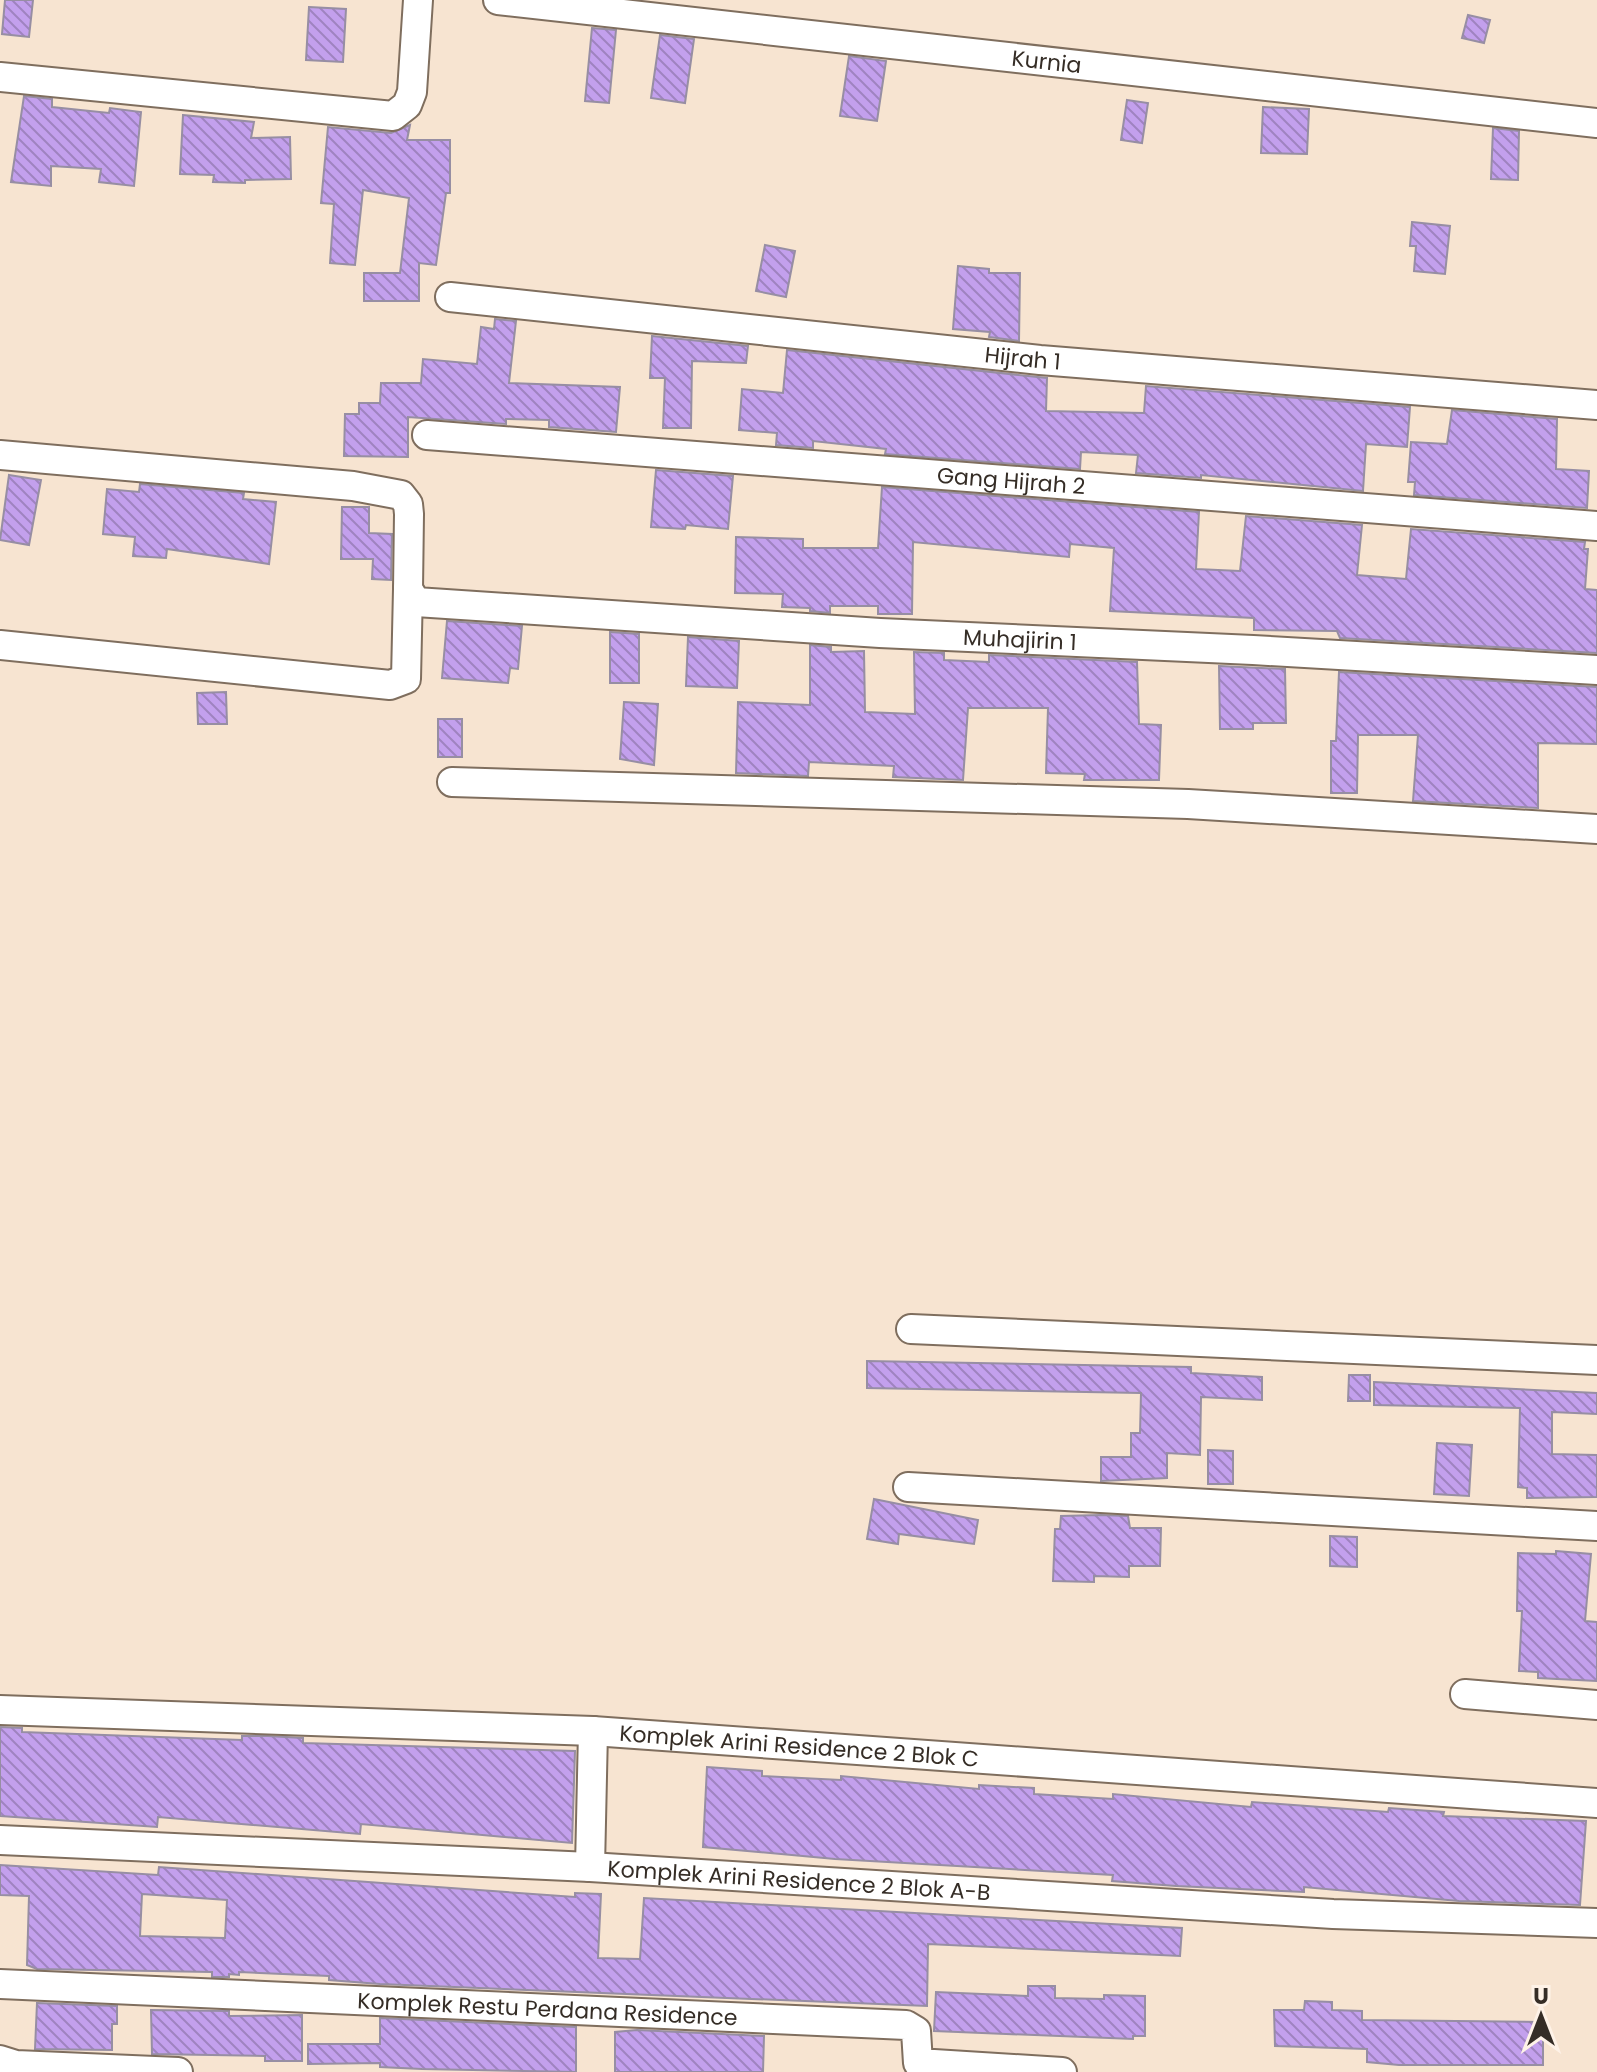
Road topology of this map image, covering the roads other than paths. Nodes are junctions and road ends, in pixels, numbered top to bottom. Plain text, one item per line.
1 (418, 0) edge
2 (498, 0) edge
3 (0, 77) edge
4 (1597, 123) edge
5 (450, 297) dead end
6 (1597, 405) edge
7 (427, 435) dead end
8 (0, 455) edge
9 (1597, 526) edge
10 (408, 589) junction
11 (0, 645) edge
12 (1597, 670) edge
13 (452, 782) dead end
14 (1597, 829) edge
15 (911, 1329) dead end
16 (1597, 1360) edge
17 (908, 1487) dead end
18 (1597, 1526) edge
19 (1465, 1694) dead end
20 (1597, 1705) edge
21 (0, 1710) edge
22 (593, 1731) junction
23 (1597, 1803) edge
24 (0, 1840) edge
25 (590, 1867) junction
26 (1597, 1923) edge
27 (1, 1983) edge
28 (0, 2060) edge
29 (917, 2067) edge
30 (178, 2072) edge
31 (1062, 2072) edge

1 - 3 street
2 - 4 street, Kurnia
5 - 6 street, Hijrah 1
7 - 9 street, Gang Hijrah 2
8 - 10 street
10 - 11 street
10 - 12 street, Muhajirin 1
13 - 14 street
15 - 16 street
17 - 18 street
19 - 20 street
21 - 22 street, Komplek Arini Residence 2 Blok C
22 - 23 street, Komplek Arini Residence 2 Blok C
22 - 25 street
24 - 25 street, Komplek Arini Residence 2 Blok A-B
25 - 26 street, Komplek Arini Residence 2 Blok A-B
27 - 29 street, Komplek Restu Perdana Residence
28 - 30 street
29 - 31 street, Komplek Restu Perdana Residence

